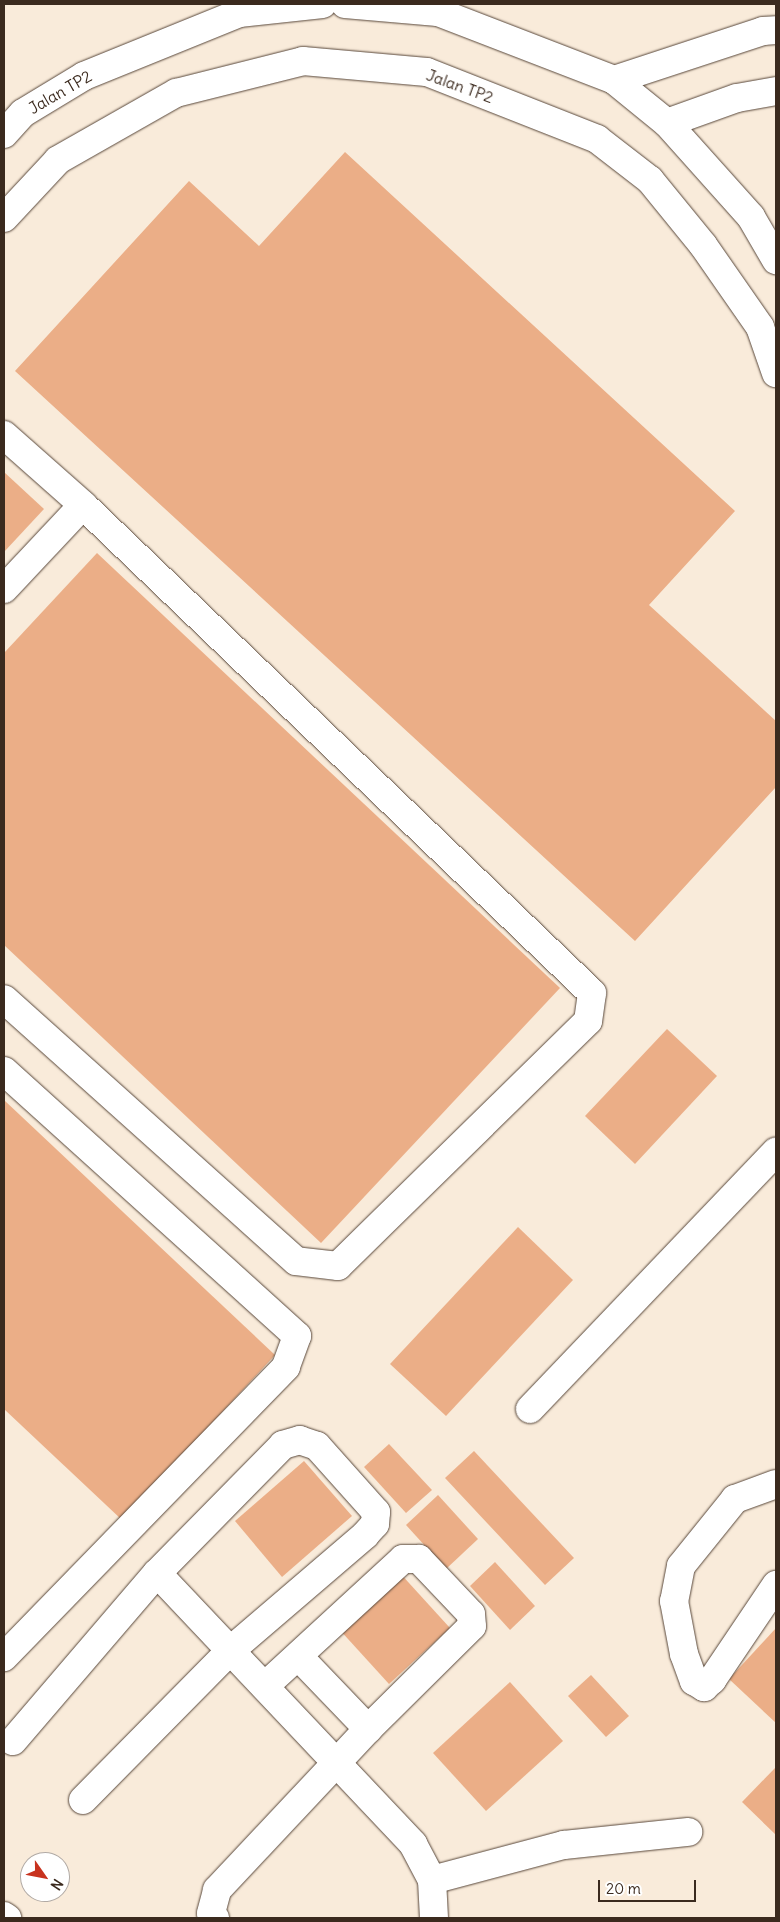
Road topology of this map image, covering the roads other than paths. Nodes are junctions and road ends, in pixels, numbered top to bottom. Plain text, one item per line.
1 (323, 4) edge
2 (345, 4) edge
3 (426, 8) edge
4 (776, 30) edge
5 (614, 80) junction
6 (776, 91) edge
7 (667, 123) junction
8 (4, 134) edge
9 (4, 218) edge
10 (776, 260) edge
11 (776, 374) edge
12 (4, 435) edge
13 (84, 505) junction
14 (4, 589) edge
15 (4, 999) edge
16 (4, 1071) edge
17 (776, 1152) edge
18 (530, 1409) dead end
19 (776, 1484) edge
20 (157, 1573) junction
21 (776, 1585) edge
22 (231, 1650) junction
23 (4, 1657) edge
24 (299, 1657) junction
25 (265, 1686) junction
26 (368, 1729) junction
27 (14, 1741) dead end
28 (336, 1762) junction
29 (83, 1800) dead end
30 (688, 1832) dead end
31 (432, 1880) junction
32 (4, 1916) edge
33 (7, 1918) edge
34 (215, 1918) edge
35 (434, 1918) edge

1 - 8 street, Jalan TP2
2 - 3 street
3 - 5 street
4 - 5 street
5 - 7 street
6 - 7 street
7 - 10 street
9 - 11 street, Jalan TP2
12 - 13 street
13 - 14 street
13 - 15 street
16 - 23 street
17 - 18 street
19 - 21 street
20 - 22 street
20 - 22 street
20 - 27 street
22 - 25 street
22 - 29 street
24 - 25 street
24 - 26 street
24 - 26 street
25 - 28 street
26 - 28 street
28 - 31 street
28 - 34 street
30 - 31 street
31 - 35 street
32 - 33 street

